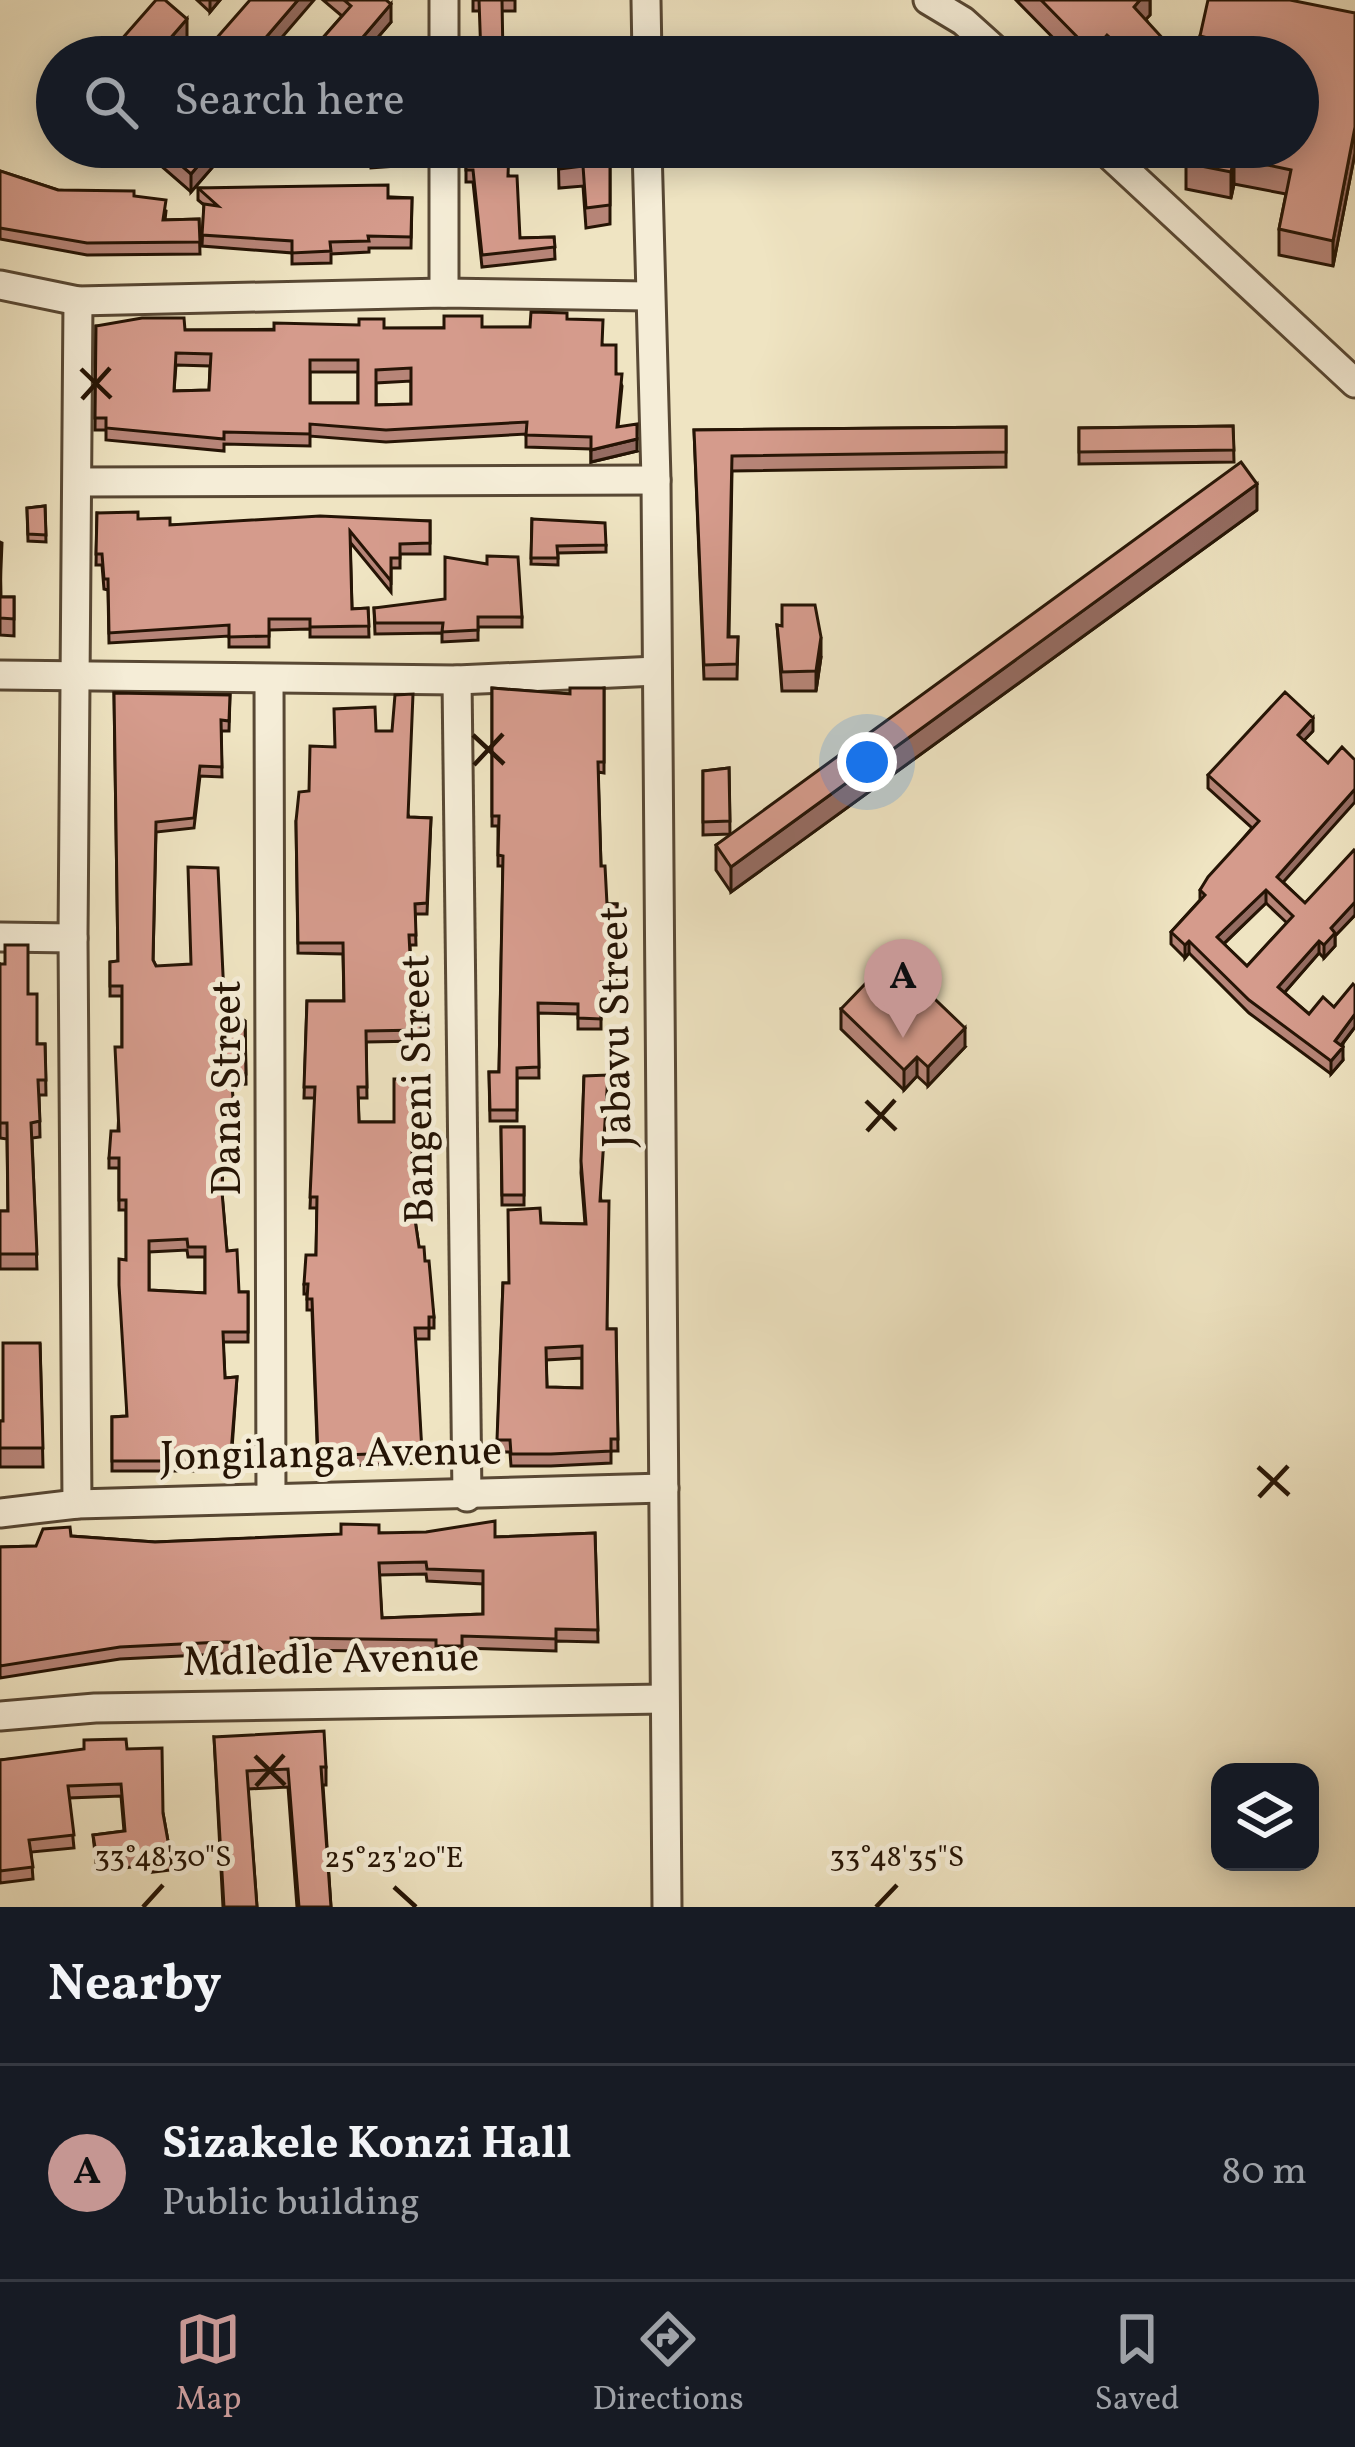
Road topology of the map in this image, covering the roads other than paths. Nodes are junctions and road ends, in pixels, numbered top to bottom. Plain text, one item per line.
1 (444, 0) edge
2 (646, 0) edge
3 (928, 0) edge
4 (443, 36) edge
5 (647, 36) edge
6 (980, 36) edge
7 (443, 168) edge
8 (647, 168) edge
9 (1124, 168) edge
10 (0, 285) edge
11 (443, 293) junction
12 (649, 296) junction
13 (78, 301) junction
14 (1355, 383) edge
15 (656, 480) junction
16 (79, 482) junction
17 (656, 671) junction
18 (75, 674) junction
19 (0, 676) edge
20 (269, 679) junction
21 (457, 680) junction
22 (0, 937) edge
23 (73, 938) junction
24 (664, 1488) junction
25 (467, 1497) junction
26 (271, 1498) junction
27 (77, 1504) junction
28 (0, 1513) edge
29 (663, 1699) junction
30 (0, 1716) edge
31 (667, 1907) edge

1 - 4 street
2 - 5 street
3 - 6 street
7 - 11 street
8 - 12 street, Jabavu Street
9 - 14 street
10 - 13 street
11 - 12 street
11 - 13 street
12 - 15 street, Jabavu Street
13 - 16 street
15 - 16 street
15 - 17 street, Jabavu Street
16 - 18 street
17 - 21 street
17 - 24 street, Jabavu Street
18 - 19 street
18 - 20 street
18 - 23 street
20 - 21 street
20 - 26 street, Dana Street
21 - 25 street, Bangeni Street
22 - 23 street
23 - 27 street
24 - 25 street, Jongilanga Avenue
24 - 29 street, Jabavu Street
25 - 26 street, Jongilanga Avenue
26 - 27 street, Jongilanga Avenue
27 - 28 street, Jongilanga Avenue
29 - 30 street, Mdledle Avenue
29 - 31 street, Jabavu Street

